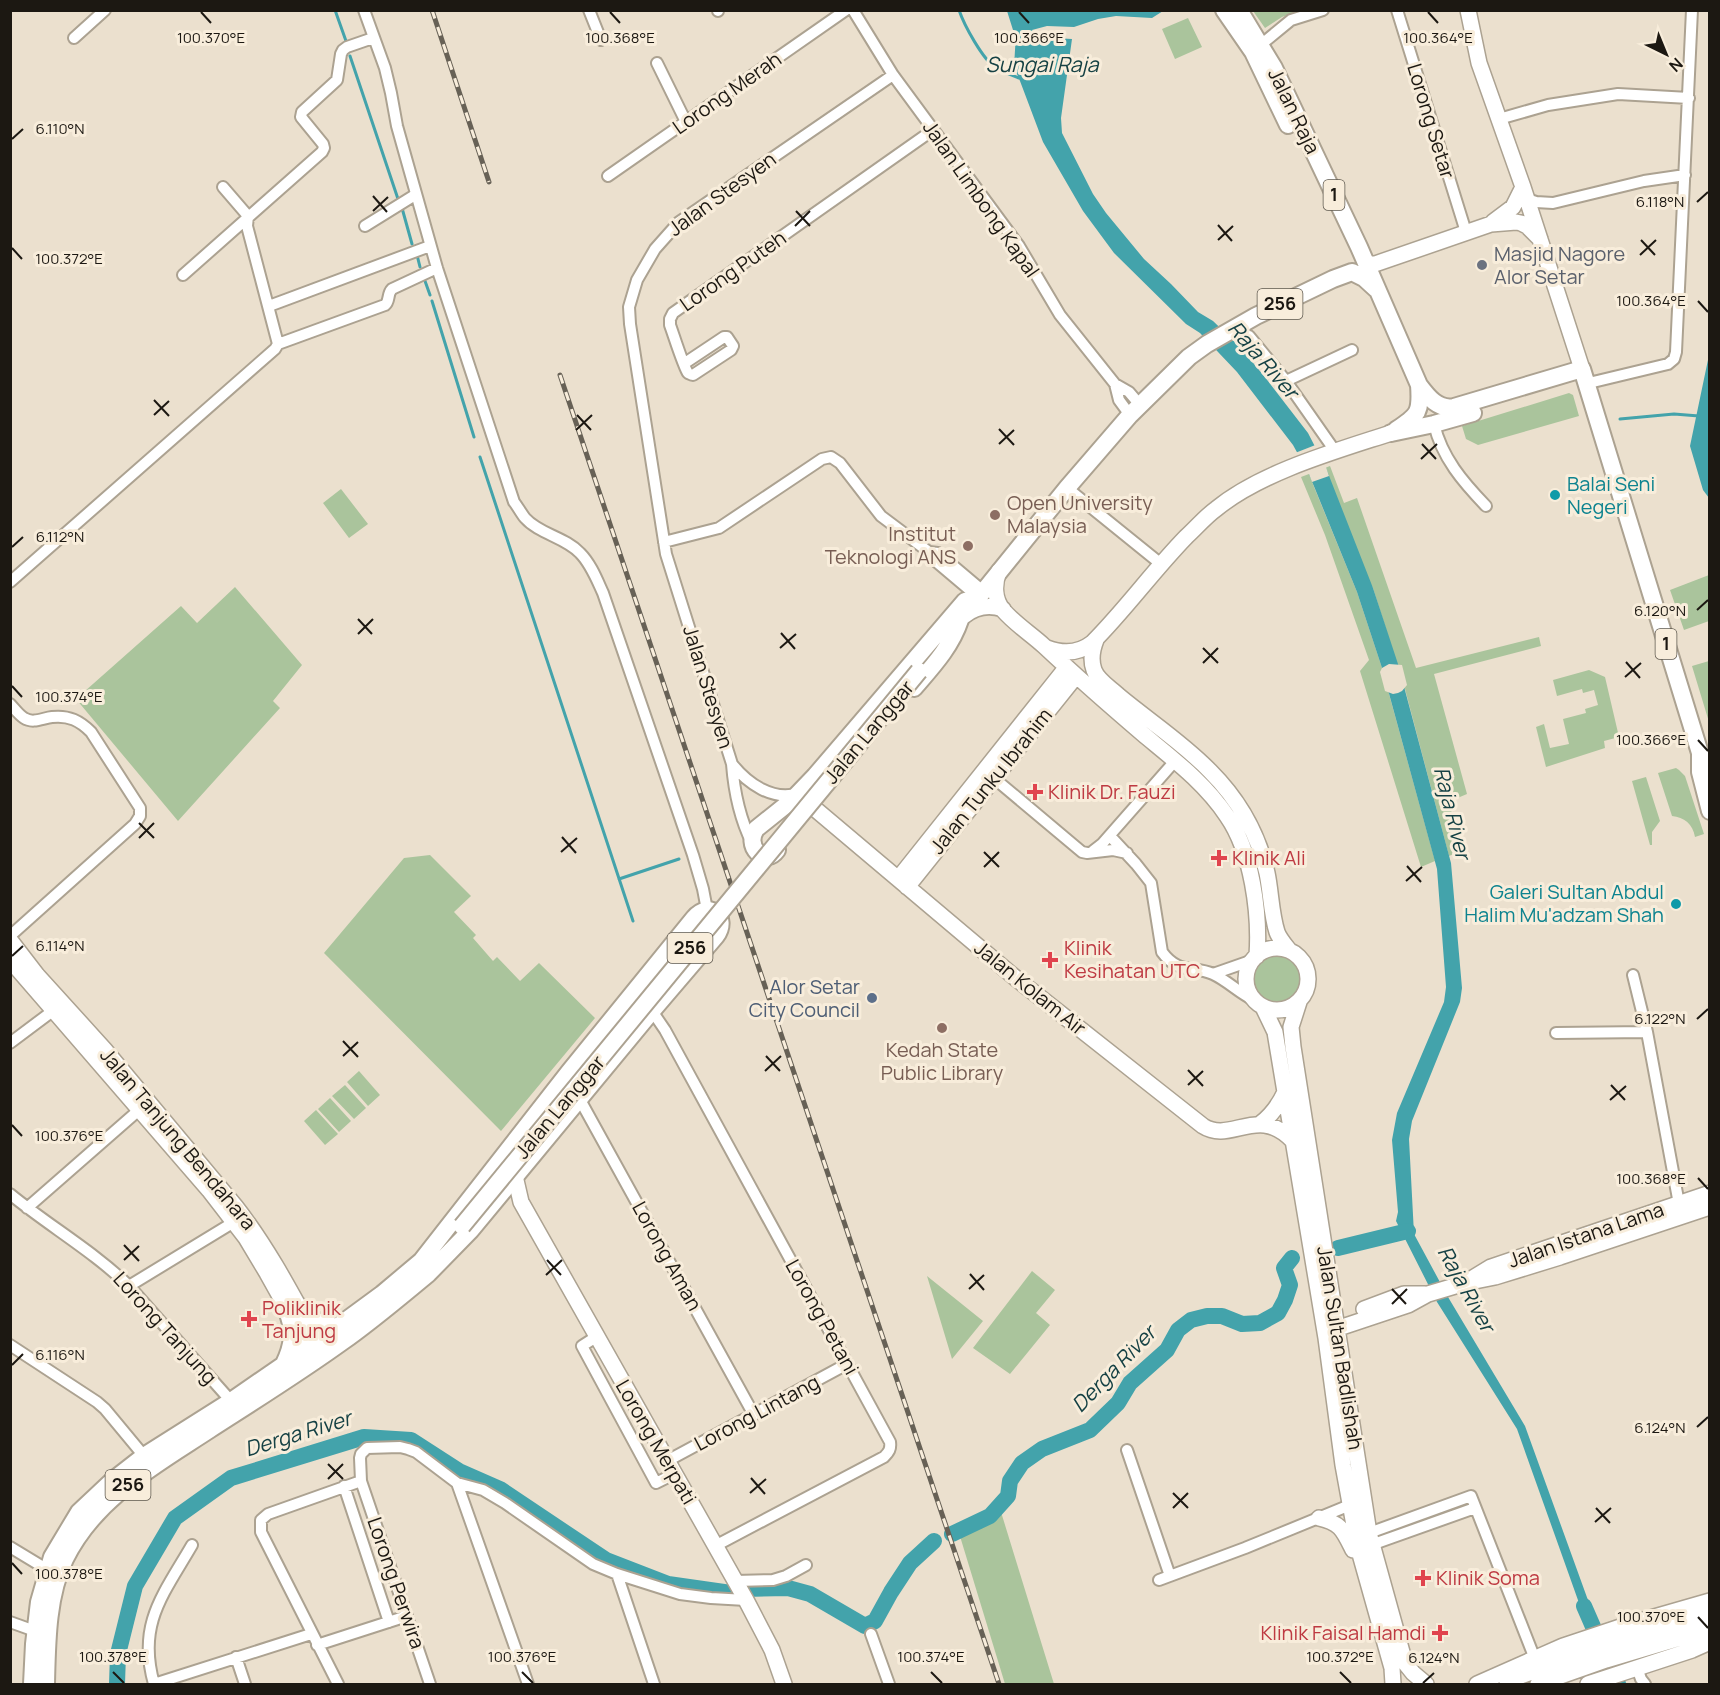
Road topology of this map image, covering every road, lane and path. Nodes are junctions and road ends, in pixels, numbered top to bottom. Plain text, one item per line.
1 (105, 10) edge
2 (364, 10) edge
3 (589, 10) edge
4 (846, 10) edge
5 (853, 10) edge
6 (1224, 10) edge
7 (1239, 10) edge
8 (1323, 10) edge
9 (1397, 10) edge
10 (1468, 10) edge
11 (1692, 10) edge
12 (74, 38) dead end
13 (373, 38) junction
14 (601, 40) dead end
15 (1252, 42) junction
16 (657, 63) dead end
17 (893, 75) junction
18 (1689, 98) junction
19 (1499, 119) junction
20 (686, 122) junction
21 (933, 129) junction
22 (1685, 175) junction
23 (608, 176) dead end
24 (223, 187) dead end
25 (1525, 193) junction
26 (415, 195) junction
27 (1553, 203) junction
28 (248, 216) junction
29 (1533, 218) junction
30 (1491, 224) junction
31 (365, 226) dead end
32 (1466, 232) junction
33 (1540, 239) junction
34 (430, 246) junction
35 (1348, 246) junction
36 (437, 268) junction
37 (1362, 269) junction
38 (183, 275) dead end
39 (1333, 279) junction
40 (269, 306) junction
41 (1249, 336) dead end
42 (278, 344) junction
43 (1352, 350) dead end
44 (687, 368) dead end
45 (1584, 375) junction
46 (1286, 381) junction
47 (1419, 385) junction
48 (1135, 410) junction
49 (1434, 424) junction
50 (1392, 433) junction
51 (1329, 453) junction
52 (1067, 488) junction
53 (1486, 506) dead end
54 (664, 542) junction
55 (1161, 564) junction
56 (999, 571) junction
57 (10, 582) edge
58 (979, 595) junction
59 (1002, 609) junction
60 (962, 618) junction
61 (1097, 639) junction
62 (1044, 646) junction
63 (1071, 672) junction
64 (10, 704) edge
65 (1705, 753) edge
66 (1175, 760) junction
67 (732, 764) junction
68 (989, 774) junction
69 (800, 793) junction
70 (814, 808) junction
71 (1710, 811) edge
72 (1110, 836) junction
73 (753, 846) junction
74 (1087, 853) junction
75 (1127, 853) junction
76 (903, 883) junction
77 (707, 910) junction
78 (10, 938) edge
79 (1289, 950) junction
80 (1255, 958) junction
81 (10, 960) edge
82 (1213, 974) junction
83 (1633, 975) dead end
84 (1299, 1002) junction
85 (1258, 1004) junction
86 (54, 1010) junction
87 (651, 1011) junction
88 (1647, 1032) junction
89 (1556, 1033) dead end
90 (10, 1043) edge
91 (1285, 1092) junction
92 (579, 1098) junction
93 (139, 1110) junction
94 (1260, 1124) junction
95 (1293, 1141) junction
96 (515, 1176) junction
97 (10, 1194) edge
98 (1710, 1194) edge
99 (495, 1200) junction
100 (521, 1202) junction
101 (1710, 1207) edge
102 (27, 1208) junction
103 (1679, 1211) junction
104 (234, 1222) junction
105 (424, 1269) junction
106 (129, 1286) junction
107 (293, 1308) junction
108 (1335, 1324) junction
109 (338, 1327) junction
110 (596, 1337) junction
111 (10, 1345) edge
112 (317, 1350) junction
113 (847, 1364) junction
114 (284, 1365) junction
115 (231, 1401) junction
116 (754, 1414) junction
117 (1128, 1449) dead end
118 (144, 1456) junction
119 (670, 1468) junction
120 (361, 1481) junction
121 (457, 1483) junction
122 (344, 1486) junction
123 (1350, 1505) junction
124 (1476, 1508) junction
125 (1319, 1518) junction
126 (1370, 1539) junction
127 (192, 1545) dead end
128 (715, 1546) junction
129 (10, 1547) edge
130 (806, 1565) dead end
131 (48, 1570) junction
132 (617, 1574) junction
133 (1170, 1576) junction
134 (1158, 1580) dead end
135 (735, 1581) junction
136 (1368, 1582) junction
137 (746, 1600) junction
138 (1710, 1601) edge
139 (1710, 1615) edge
140 (407, 1616) junction
141 (10, 1622) edge
142 (389, 1622) junction
143 (1710, 1629) edge
144 (41, 1631) junction
145 (311, 1634) junction
146 (872, 1634) dead end
147 (1673, 1634) junction
148 (1710, 1642) edge
149 (317, 1645) junction
150 (236, 1657) junction
151 (1535, 1659) junction
152 (1635, 1669) junction
153 (1595, 1682) edge
154 (32, 1684) edge
155 (46, 1684) edge
156 (154, 1684) edge
157 (245, 1684) edge
158 (338, 1684) edge
159 (430, 1684) edge
160 (528, 1684) edge
161 (654, 1684) edge
162 (784, 1684) edge
163 (889, 1684) edge
164 (1393, 1684) edge
165 (1426, 1684) edge
166 (1477, 1684) edge
167 (1498, 1684) edge
168 (1538, 1684) edge
169 (1645, 1684) edge

1 - 12 street
2 - 13 street
3 - 14 street
4 - 20 street, Lorong Merah
5 - 17 street, Jalan Limbong Kapal
6 - 15 main road, 1
7 - 15 main road, 1
8 - 15 street
9 - 32 street, Lorong Setar
10 - 19 main road
11 - 18 street
13 - 26 street
13 - 28 street
15 - 35 main road, Jalan Raja / 1
15 - 37 main road, Jalan Raja / 1
16 - 20 street
17 - 21 street, Jalan Limbong Kapal
17 - 54 street, Jalan Stesyen
18 - 19 street
18 - 22 street
19 - 25 main road
20 - 23 street, Lorong Merah
21 - 44 street, Lorong Puteh
21 - 48 street, Jalan Limbong Kapal
22 - 27 street
22 - 45 street
24 - 28 street
25 - 27 street
25 - 29 main road
25 - 30 main road
26 - 31 street
26 - 34 street
27 - 29 street
28 - 38 street
28 - 40 street
29 - 33 main road
30 - 32 main road
30 - 33 main road
32 - 37 main road
33 - 45 main road
34 - 36 street
34 - 40 street
35 - 37 main road, 1
35 - 39 main road, Jalan Langgar / 256
36 - 42 street
36 - 77 street
37 - 39 main road, Jalan Langgar / 256
37 - 47 main road, Jalan Raja / 1
39 - 48 main road, Jalan Langgar / 256
40 - 42 street
41 - 46 street
42 - 57 street
43 - 46 street
45 - 47 main road, 1
45 - 49 main road
45 - 65 main road, 1
46 - 51 street
47 - 50 main road
48 - 52 main road, Jalan Langgar / 256
49 - 50 main road
49 - 53 street
50 - 51 main road
51 - 55 main road
52 - 55 street
52 - 56 main road, Jalan Langgar / 256
54 - 58 street
54 - 67 street, Jalan Stesyen
55 - 61 main road
56 - 58 main road, Jalan Langgar / 256
56 - 59 main road
58 - 60 main road, Jalan Langgar / 256
58 - 69 main road
59 - 60 main road
59 - 62 main road
60 - 70 main road
60 - 105 main road, Jalan Langgar / 256, bridge
61 - 62 main road
61 - 79 main road
62 - 63 main road
63 - 66 main road
63 - 68 main road, Jalan Tunku Ibrahim
64 - 78 street
65 - 71 main road, 1
66 - 72 street
66 - 80 main road
67 - 69 street
67 - 73 street, Jalan Stesyen
68 - 74 street
68 - 76 main road, Jalan Tunku Ibrahim
69 - 73 main road
70 - 73 main road
70 - 76 main road, Jalan Kolam Air
72 - 74 street
72 - 75 street
74 - 75 street
75 - 82 street
76 - 94 main road, Jalan Kolam Air
77 - 87 main road
77 - 105 main road
78 - 107 main road, Jalan Tanjung Bendahara
79 - 80 main road
79 - 84 main road
80 - 82 street
80 - 85 main road
81 - 86 main road, Jalan Tanjung Bendahara
82 - 85 street
83 - 88 street
84 - 85 main road
84 - 108 main road, Jalan Sultan Badlishah
85 - 91 main road, Jalan Sultan Badlishah
86 - 90 street
86 - 93 main road, Jalan Tanjung Bendahara
87 - 92 main road
87 - 113 street, Lorong Petani
88 - 89 street
88 - 103 street
91 - 94 main road
91 - 95 main road, Jalan Sultan Badlishah
92 - 96 main road
92 - 116 street, Lorong Aman
93 - 102 street
93 - 104 main road, Jalan Tanjung Bendahara
94 - 95 main road
95 - 123 main road, Jalan Sultan Badlishah
96 - 99 main road
96 - 100 main road, Lorong Merpati
97 - 102 street, Lorong Tanjung
98 - 103 main road, Jalan Istana Lama
99 - 100 main road
99 - 105 main road
100 - 110 main road, Lorong Merpati
101 - 103 main road, Jalan Istana Lama
102 - 106 street, Lorong Tanjung
103 - 108 main road, Jalan Istana Lama
104 - 106 street
104 - 107 main road, Jalan Tanjung Bendahara
105 - 109 main road, Jalan Langgar / 256
105 - 112 main road, Jalan Langgar / 256
106 - 115 street, Lorong Tanjung
107 - 109 main road
107 - 112 main road, Jalan Tanjung Bendahara
107 - 114 main road
108 - 126 main road, Jalan Sultan Badlishah
109 - 112 main road, Jalan Langgar / 256
110 - 119 main road, Lorong Merpati
110 - 119 street
111 - 118 street
112 - 114 main road, Jalan Langgar / 256
112 - 144 main road, Jalan Langgar / 256
113 - 116 street, Lorong Lintang
113 - 128 street, Lorong Petani
114 - 115 main road, Jalan Langgar / 256
115 - 118 main road, Jalan Langgar / 256
116 - 119 street, Lorong Lintang
117 - 133 street
118 - 131 main road, Jalan Langgar / 256
119 - 128 main road, Lorong Merpati
120 - 121 street
120 - 122 street
120 - 140 street, Lorong Perwira
121 - 132 street
121 - 160 street
122 - 142 street
122 - 145 street
123 - 125 street
123 - 136 main road, Jalan Sultan Badlishah
124 - 126 street
124 - 126 street
124 - 151 street
125 - 133 street
125 - 136 main road
126 - 165 main road, Jalan Sultan Badlishah
127 - 156 street
128 - 135 main road, Lorong Merpati
129 - 131 street
130 - 135 street
131 - 144 main road, Jalan Langgar / 256
132 - 137 street
132 - 161 street
133 - 134 street
135 - 137 main road, Lorong Merpati
136 - 164 main road, Jalan Sultan Badlishah
137 - 162 main road, Lorong Merpati
138 - 151 main road
139 - 147 main road
140 - 142 street
140 - 159 street, Lorong Perwira
141 - 144 street
142 - 149 street
143 - 147 main road
144 - 154 main road, Jalan Langgar / 256
144 - 155 main road, Jalan Langgar / 256
145 - 149 street
145 - 150 street
146 - 163 street
147 - 167 main road
147 - 168 main road
148 - 152 main road
149 - 158 street
150 - 156 street
150 - 157 street
151 - 166 main road
152 - 153 main road
152 - 169 street

